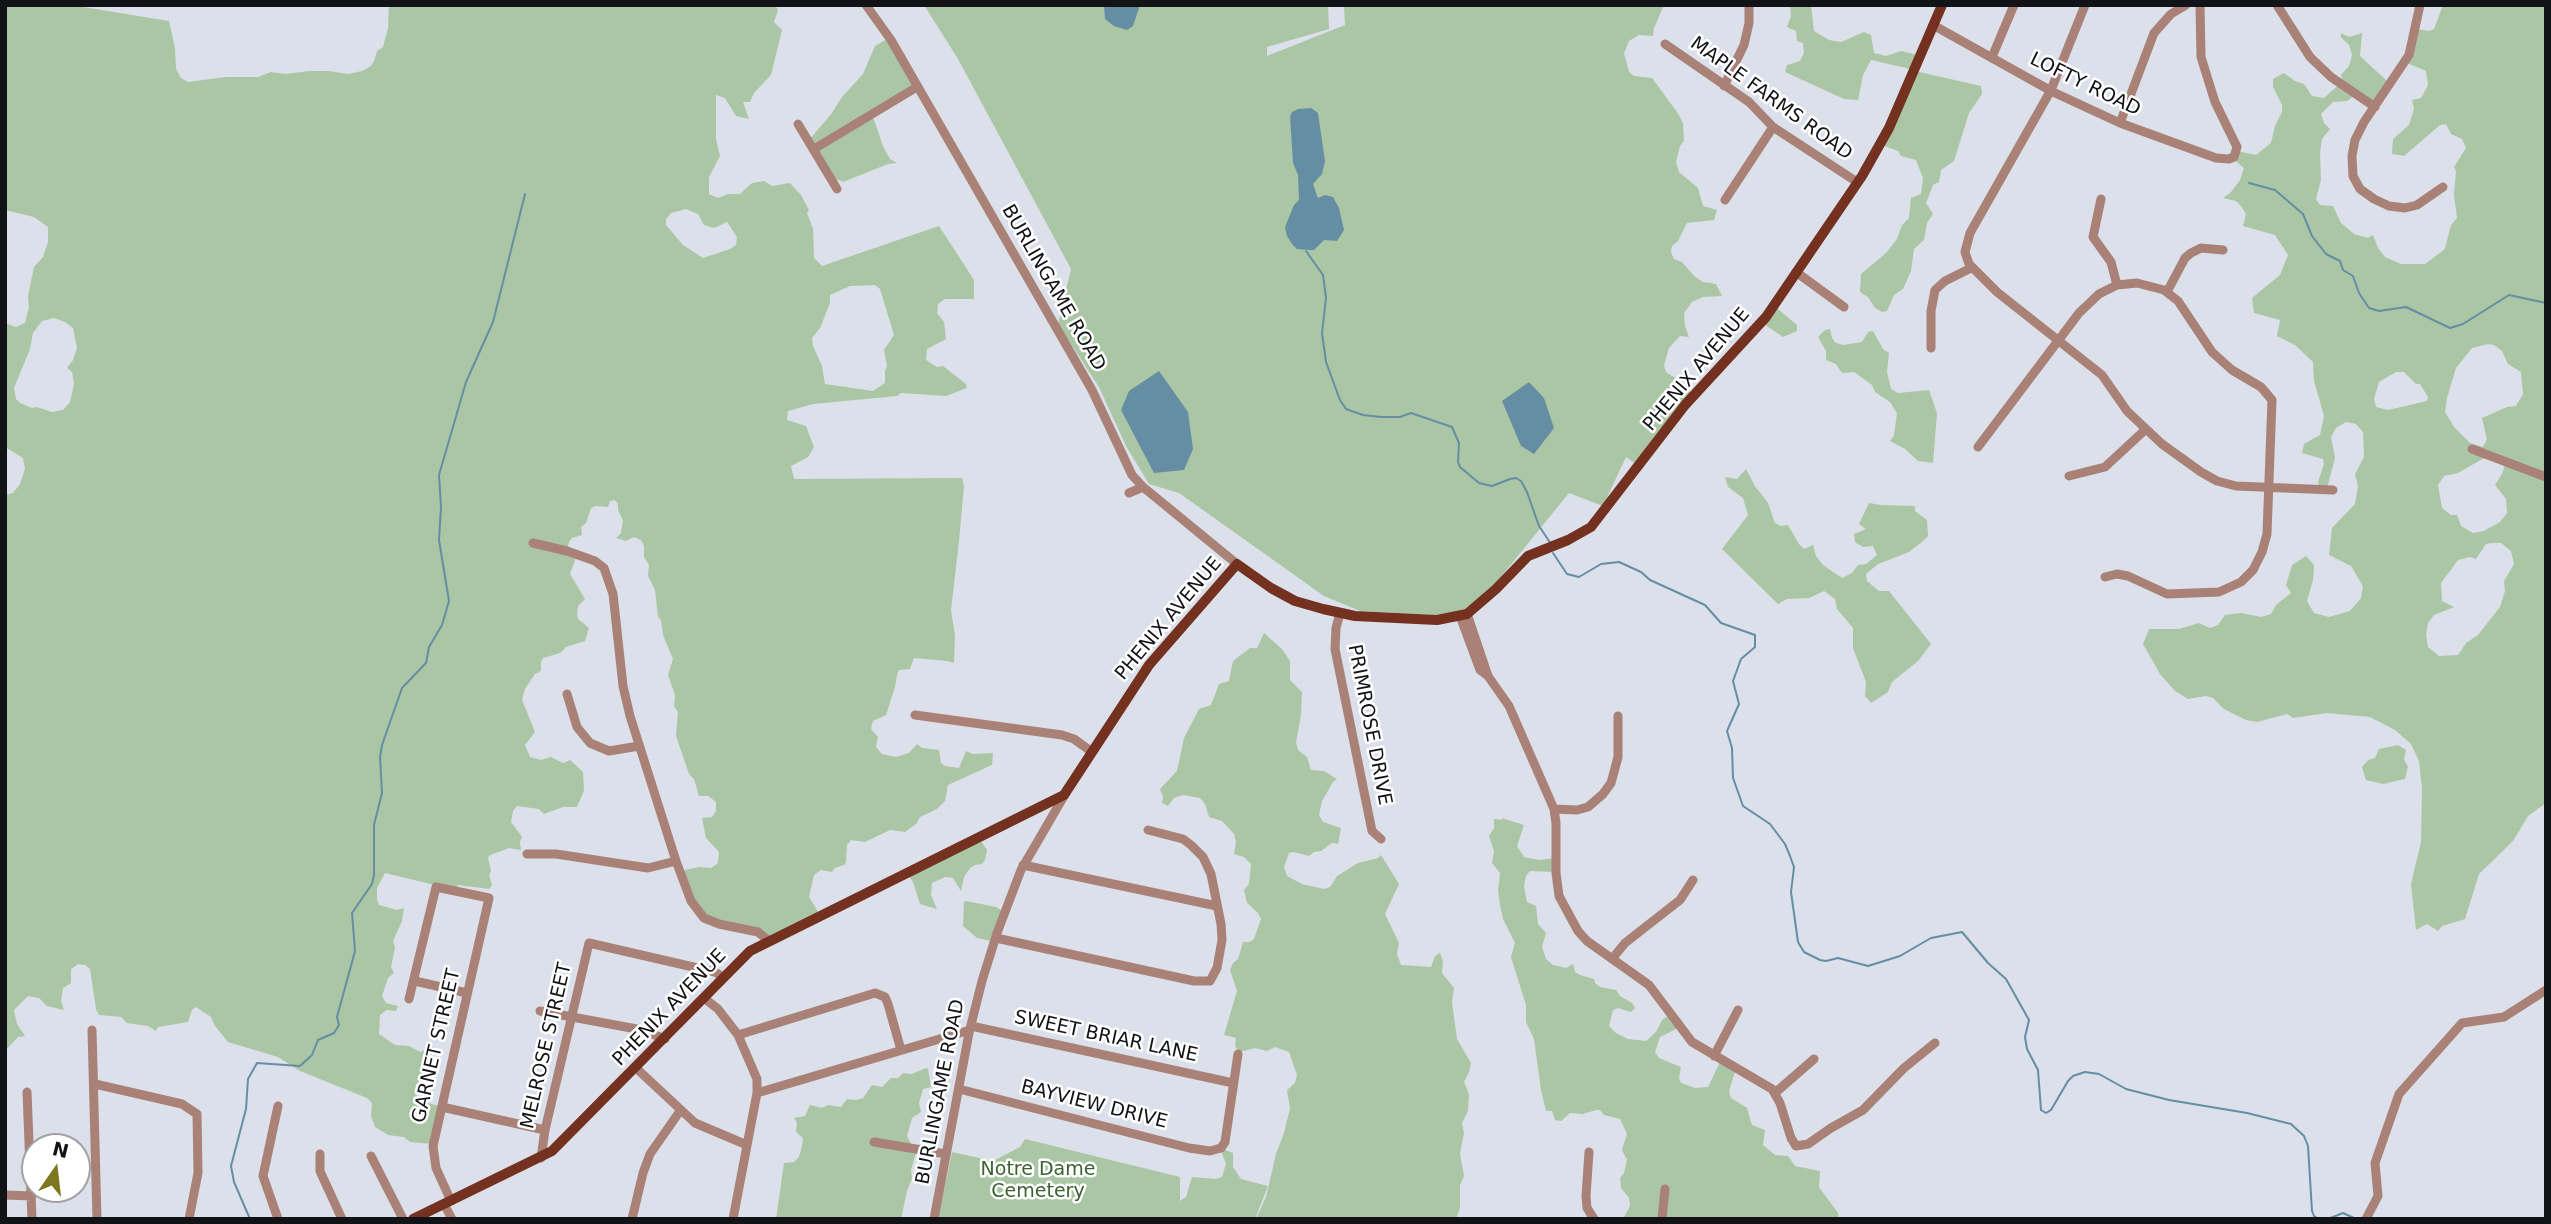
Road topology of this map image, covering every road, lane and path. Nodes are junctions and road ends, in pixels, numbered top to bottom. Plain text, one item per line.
1 (866, 5) edge
2 (1749, 5) edge
3 (1942, 5) edge
4 (2014, 5) edge
5 (2085, 5) edge
6 (2186, 5) edge
7 (2200, 5) edge
8 (2277, 5) edge
9 (2420, 5) edge
10 (1933, 25) junction
11 (1665, 44) dead end
12 (1992, 57) junction
13 (1724, 86) junction
14 (917, 87) junction
15 (2051, 90) junction
16 (2375, 107) junction
17 (2120, 123) junction
18 (798, 124) dead end
19 (1773, 127) junction
20 (814, 149) junction
21 (1857, 182) junction
22 (2443, 187) dead end
23 (837, 188) dead end
24 (2101, 199) dead end
25 (1725, 200) dead end
26 (2223, 250) dead end
27 (1971, 268) junction
28 (1796, 272) junction
29 (2117, 285) junction
30 (2167, 292) junction
31 (1844, 307) dead end
32 (2058, 341) junction
33 (1931, 348) dead end
34 (2146, 429) junction
35 (1978, 447) dead end
36 (2472, 449) dead end
37 (2069, 476) dead end
38 (2546, 477) edge
39 (1143, 487) junction
40 (2270, 488) junction
41 (2333, 490) dead end
42 (1129, 493) dead end
43 (533, 543) dead end
44 (1237, 564) junction
45 (2105, 577) dead end
46 (1340, 613) junction
47 (1463, 615) junction
48 (567, 694) dead end
49 (915, 715) dead end
50 (1618, 716) dead end
51 (639, 746) junction
52 (1092, 752) junction
53 (1064, 795) junction
54 (1554, 809) junction
55 (1148, 830) dead end
56 (1381, 839) dead end
57 (527, 854) dead end
58 (676, 861) junction
59 (1023, 865) junction
60 (1693, 880) dead end
61 (1217, 906) junction
62 (996, 938) junction
63 (764, 944) junction
64 (1612, 959) junction
65 (723, 976) junction
66 (415, 981) junction
67 (2546, 990) edge
68 (467, 993) junction
69 (704, 998) junction
70 (409, 999) dead end
71 (1738, 1010) dead end
72 (540, 1011) dead end
73 (572, 1016) junction
74 (971, 1028) junction
75 (92, 1030) dead end
76 (738, 1035) junction
77 (665, 1039) junction
78 (1935, 1043) dead end
79 (901, 1049) junction
80 (1238, 1054) dead end
81 (1714, 1056) junction
82 (1814, 1059) dead end
83 (636, 1068) junction
84 (1233, 1083) junction
85 (95, 1084) junction
86 (959, 1089) junction
87 (27, 1092) dead end
88 (757, 1093) junction
89 (1775, 1093) junction
90 (278, 1106) dead end
91 (442, 1107) junction
92 (680, 1111) junction
93 (545, 1130) junction
94 (29, 1133) edge
95 (874, 1142) dead end
96 (747, 1144) junction
97 (1589, 1152) dead end
98 (320, 1154) dead end
99 (946, 1154) junction
100 (371, 1156) dead end
101 (541, 1158) junction
102 (1665, 1189) dead end
103 (447, 1202) junction
104 (97, 1219) edge
105 (190, 1219) edge
106 (278, 1219) edge
107 (342, 1219) edge
108 (403, 1219) edge
109 (413, 1219) edge
110 (452, 1219) edge
111 (632, 1219) edge
112 (733, 1219) edge
113 (934, 1219) edge
114 (1594, 1219) edge
115 (1662, 1219) edge
116 (2366, 1219) edge

1 - 14 street, BURLINGAME ROAD
2 - 13 street
3 - 10 main road, PHENIX AVENUE
4 - 12 street
5 - 15 street
6 - 17 street
7 - 17 street, LOFTY ROAD
8 - 16 street
9 - 16 street
10 - 12 street, LOFTY ROAD
10 - 21 main road, PHENIX AVENUE
11 - 13 street, MAPLE FARMS ROAD
12 - 15 street, LOFTY ROAD
13 - 19 street, MAPLE FARMS ROAD
14 - 20 street
14 - 39 street, BURLINGAME ROAD
15 - 17 street, LOFTY ROAD
15 - 27 street
16 - 22 street
18 - 20 street
19 - 21 street, MAPLE FARMS ROAD
19 - 25 street
20 - 23 street
21 - 28 main road, PHENIX AVENUE
24 - 29 street
26 - 30 street
27 - 32 street
27 - 33 street
28 - 31 street
28 - 47 main road, PHENIX AVENUE
29 - 30 street
29 - 32 street
30 - 40 street
32 - 34 street
32 - 35 street
34 - 37 street
34 - 40 street
36 - 38 street
39 - 42 street
39 - 44 street, BURLINGAME ROAD
40 - 41 street
40 - 45 street
43 - 51 street
44 - 46 main road, PHENIX AVENUE
44 - 52 main road, PHENIX AVENUE
46 - 47 main road, PHENIX AVENUE
46 - 56 street, PRIMROSE DRIVE
47 - 54 street
48 - 51 street
49 - 52 street
50 - 54 street
51 - 58 street
52 - 53 main road, PHENIX AVENUE
53 - 59 street, BURLINGAME ROAD
53 - 63 main road, PHENIX AVENUE
54 - 64 street
55 - 61 street
57 - 58 street
58 - 63 street
59 - 61 street
59 - 62 street, BURLINGAME ROAD
60 - 64 street
61 - 62 street
62 - 74 street, BURLINGAME ROAD
63 - 65 main road, PHENIX AVENUE
64 - 81 street
65 - 69 main road, PHENIX AVENUE
65 - 73 street, MELROSE STREET
66 - 68 street
66 - 68 street, GARNET STREET
66 - 70 street
67 - 116 street
68 - 91 street, GARNET STREET
69 - 76 street
69 - 77 main road, PHENIX AVENUE
71 - 81 street
72 - 73 street
73 - 77 street
73 - 93 street, MELROSE STREET
74 - 79 street
74 - 84 street, SWEET BRIAR LANE
74 - 86 street, BURLINGAME ROAD
75 - 85 street
76 - 79 street
76 - 88 street
77 - 83 main road, PHENIX AVENUE
78 - 89 street
79 - 88 street
80 - 84 street
81 - 89 street
82 - 89 street
83 - 92 street
83 - 101 main road, PHENIX AVENUE
84 - 86 street, BAYVIEW DRIVE
85 - 104 street
85 - 105 street
86 - 99 street, BURLINGAME ROAD
87 - 94 street
88 - 96 street
90 - 106 street
91 - 93 street
91 - 103 street, GARNET STREET
92 - 96 street
92 - 111 street
93 - 101 street, MELROSE STREET
95 - 99 street
96 - 112 street
97 - 114 street
98 - 107 street
99 - 113 street, BURLINGAME ROAD
100 - 108 street
101 - 103 main road, PHENIX AVENUE
102 - 115 street
103 - 109 main road, PHENIX AVENUE
103 - 110 street, GARNET STREET

